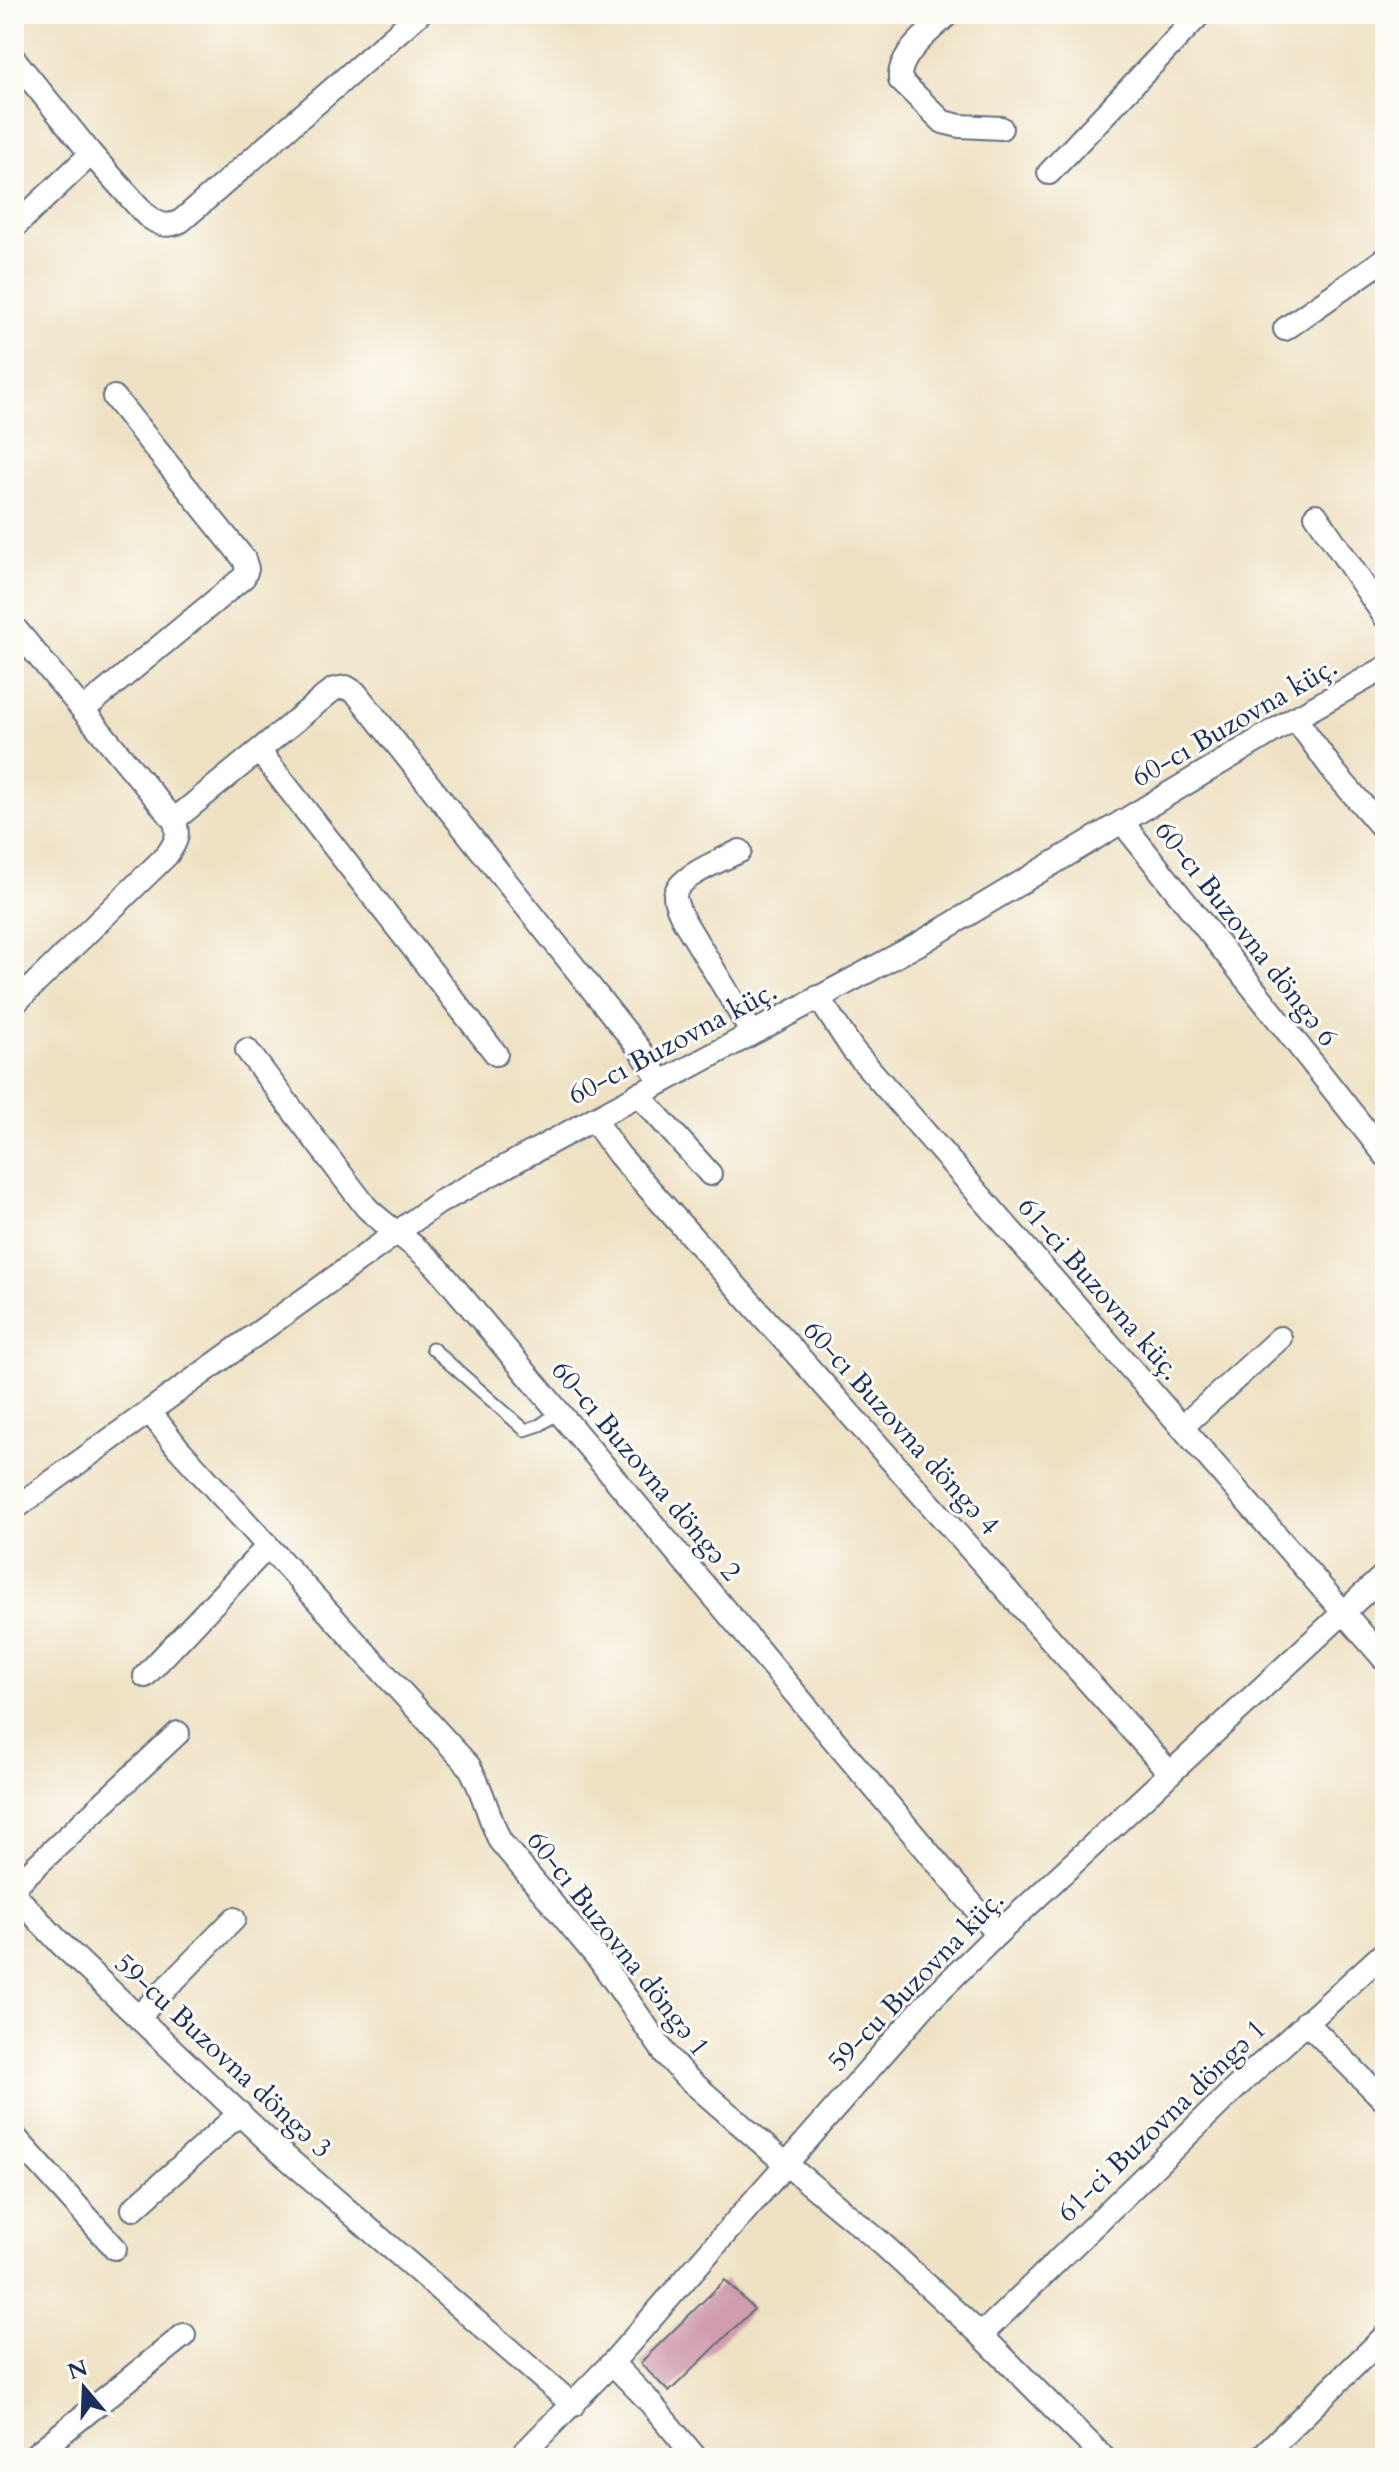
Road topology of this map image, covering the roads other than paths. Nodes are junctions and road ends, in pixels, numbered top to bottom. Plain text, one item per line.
1 (948, 14) edge
2 (1200, 14) edge
3 (406, 18) edge
4 (14, 59) edge
5 (1001, 128) dead end
6 (91, 154) junction
7 (1049, 173) dead end
8 (14, 227) edge
9 (1385, 259) edge
10 (1285, 329) dead end
11 (114, 397) dead end
12 (1316, 515) dead end
13 (1385, 617) edge
14 (14, 627) edge
15 (1385, 668) edge
16 (83, 710) junction
17 (1295, 718) junction
18 (260, 752) junction
19 (174, 820) junction
20 (1122, 822) junction
21 (1385, 831) edge
22 (740, 851) dead end
23 (818, 997) junction
24 (14, 1004) edge
25 (752, 1033) junction
26 (247, 1050) dead end
27 (496, 1054) dead end
28 (661, 1081) junction
29 (638, 1094) junction
30 (593, 1119) junction
31 (1385, 1155) edge
32 (710, 1174) dead end
33 (396, 1233) junction
34 (1280, 1338) dead end
35 (432, 1348) dead end
36 (150, 1412) junction
37 (559, 1412) junction
38 (1182, 1427) junction
39 (14, 1509) edge
40 (268, 1546) junction
41 (1385, 1574) edge
42 (1343, 1613) junction
43 (1385, 1660) edge
44 (145, 1676) dead end
45 (178, 1733) dead end
46 (1170, 1773) junction
47 (234, 1919) dead end
48 (997, 1934) junction
49 (1385, 1952) edge
50 (139, 2016) junction
51 (1306, 2022) junction
52 (1385, 2101) edge
53 (240, 2113) junction
54 (14, 2136) edge
55 (786, 2164) junction
56 (133, 2209) dead end
57 (115, 2248) dead end
58 (184, 2335) dead end
59 (981, 2335) junction
60 (1385, 2336) edge
61 (612, 2363) junction
62 (573, 2405) junction
63 (31, 2458) edge
64 (519, 2458) edge
65 (696, 2458) edge
66 (1104, 2458) edge
67 (1260, 2458) edge

1 - 5 street
2 - 7 street
3 - 6 street
4 - 6 street
6 - 8 street
9 - 10 street
11 - 16 street
12 - 13 street
14 - 16 street
15 - 17 street, 60-cı Buzovna küç.
16 - 19 street
17 - 20 street, 60-cı Buzovna küç.
17 - 21 street
18 - 19 street
18 - 27 street
18 - 28 street
19 - 24 street
20 - 23 street, 60-cı Buzovna küç.
20 - 31 street, 60-cı Buzovna döngə 6
22 - 25 street
23 - 25 street, 60-cı Buzovna küç.
23 - 38 street, 61-ci Buzovna küç.
25 - 28 street, 60-cı Buzovna küç.
26 - 33 street, 60-cı Buzovna döngə 2
28 - 29 street, 60-cı Buzovna küç.
29 - 30 street, 60-cı Buzovna küç.
29 - 32 street
30 - 33 street, 60-cı Buzovna küç.
30 - 46 street, 60-cı Buzovna döngə 4
33 - 36 street, 60-cı Buzovna küç.
33 - 37 street, 60-cı Buzovna döngə 2
34 - 38 street
35 - 37 lane
36 - 39 street, 60-cı Buzovna küç.
36 - 40 street, 60-cı Buzovna döngə 1
37 - 48 street, 60-cı Buzovna döngə 2
38 - 42 street, 61-ci Buzovna küç.
40 - 44 street
40 - 55 street, 60-cı Buzovna döngə 1
41 - 42 street, 59-cu Buzovna küç.
42 - 43 street, 61-ci Buzovna küç.
42 - 46 street, 59-cu Buzovna küç.
45 - 50 street, 59-cu Buzovna döngə 3
46 - 48 street, 59-cu Buzovna küç.
47 - 50 street
48 - 55 street, 59-cu Buzovna küç.
49 - 51 street, 61-ci Buzovna döngə 1
50 - 53 street, 59-cu Buzovna döngə 3
51 - 52 street
51 - 59 street, 61-ci Buzovna döngə 1
53 - 56 street
53 - 62 street, 59-cu Buzovna döngə 3
54 - 57 street
55 - 59 street, 60-cı Buzovna döngə 1
55 - 61 street, 59-cu Buzovna küç.
58 - 63 street
59 - 66 street, 60-cı Buzovna döngə 1
60 - 67 street
61 - 62 street, 59-cu Buzovna küç.
61 - 65 street
62 - 64 street, 59-cu Buzovna küç.

